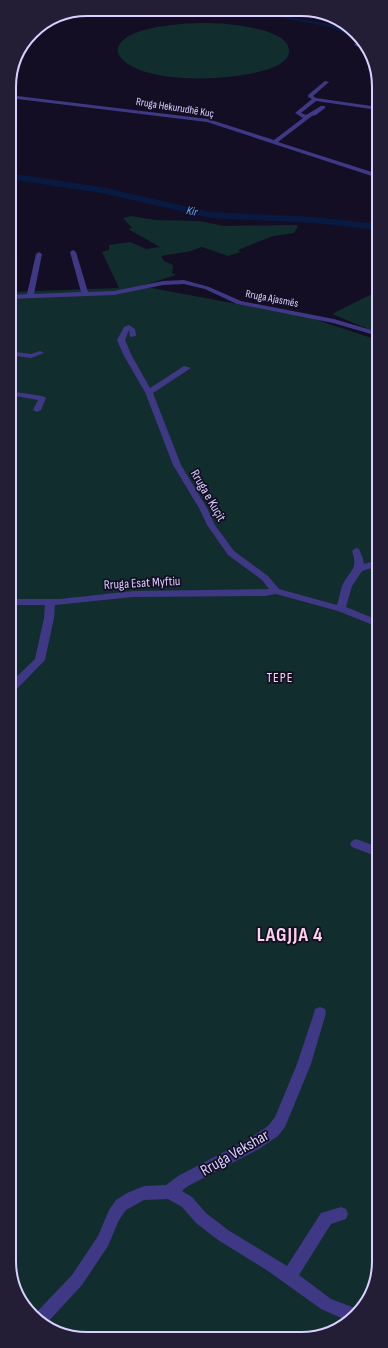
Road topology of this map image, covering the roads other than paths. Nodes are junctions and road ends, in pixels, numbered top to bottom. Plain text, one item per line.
1 (327, 82) dead end
2 (16, 97) edge
3 (315, 99) junction
4 (323, 107) dead end
5 (372, 107) edge
6 (306, 117) junction
7 (275, 142) junction
8 (372, 174) edge
9 (73, 252) dead end
10 (39, 254) dead end
11 (85, 294) junction
12 (16, 296) edge
13 (30, 296) junction
14 (372, 332) edge
15 (132, 336) dead end
16 (40, 353) dead end
17 (16, 354) edge
18 (187, 368) dead end
19 (149, 392) junction
20 (16, 394) edge
21 (37, 410) dead end
22 (356, 552) dead end
23 (372, 565) edge
24 (359, 569) junction
25 (276, 591) junction
26 (16, 602) edge
27 (50, 602) junction
28 (341, 609) junction
29 (372, 622) edge
30 (16, 683) edge
31 (356, 844) dead end
32 (372, 850) edge
33 (320, 1013) dead end
34 (169, 1192) junction
35 (340, 1214) dead end
36 (288, 1278) junction
37 (348, 1314) edge
38 (43, 1316) edge

1 - 3 street
2 - 7 street, Rruga Hekurudhë Kuç
3 - 5 street
3 - 6 street
4 - 6 street
6 - 7 street
7 - 8 street, Rruga Hekurudhë Kuç
9 - 11 street
10 - 13 street
11 - 13 street, Rruga Ajasmës
11 - 14 street, Rruga Ajasmës
12 - 13 street, Rruga Ajasmës
15 - 19 street, Rruga e Kuçit
16 - 17 street
18 - 19 street
19 - 25 street, Rruga e Kuçit
20 - 21 street
22 - 24 street
23 - 24 street
24 - 28 street
25 - 27 street, Rruga Esat Myftiu
25 - 28 street
26 - 27 street, Rruga Esat Myftiu
27 - 30 street
28 - 29 street
31 - 32 street
33 - 34 street, Rruga Vekshar
34 - 36 street
34 - 38 street
35 - 36 street
36 - 37 street

